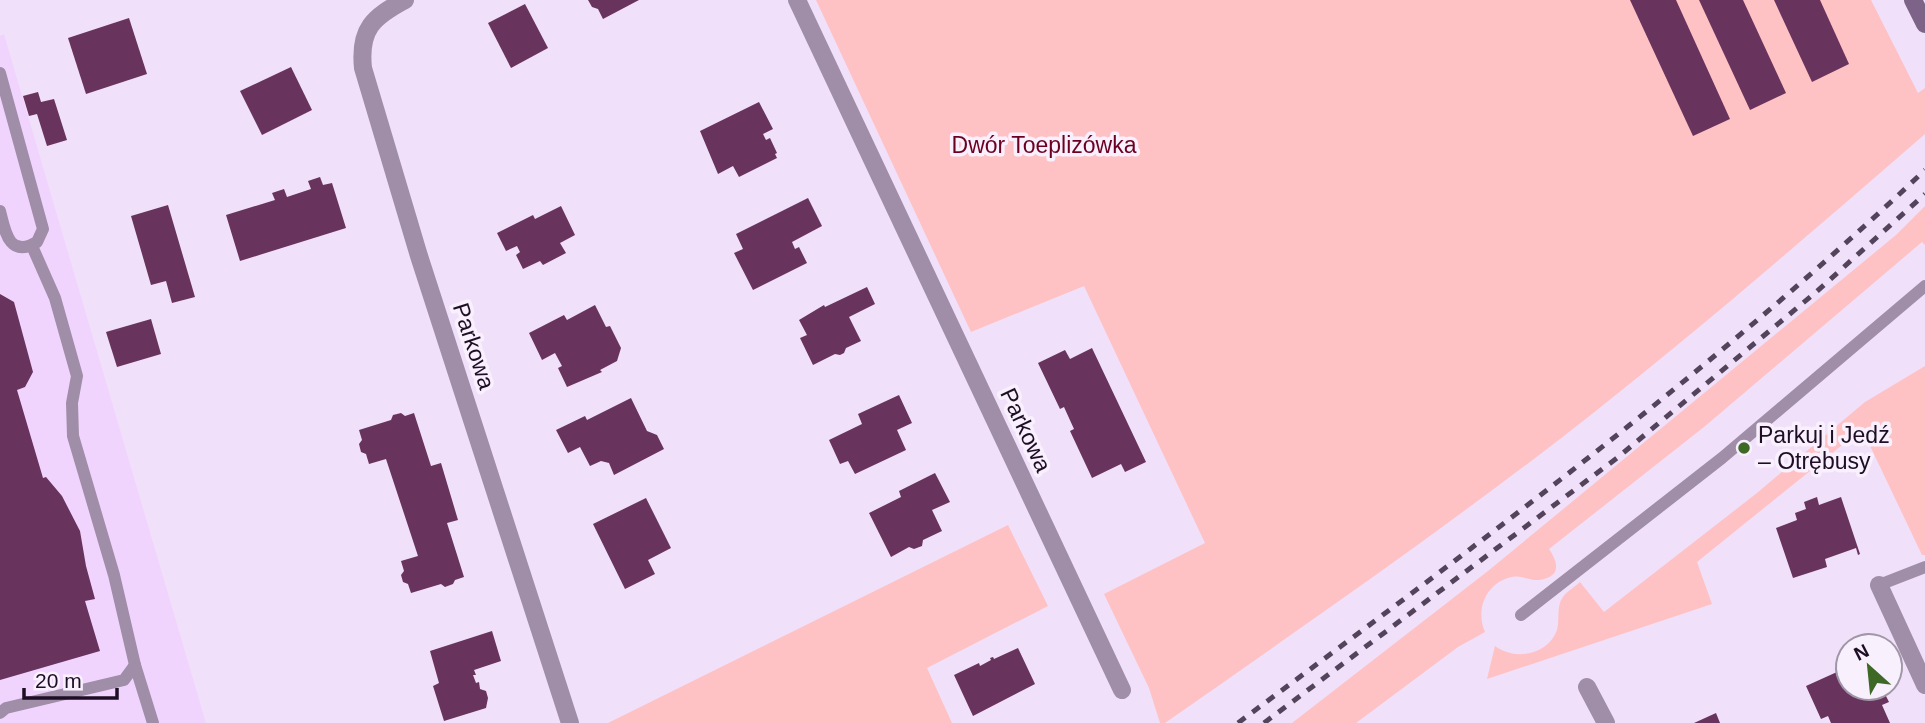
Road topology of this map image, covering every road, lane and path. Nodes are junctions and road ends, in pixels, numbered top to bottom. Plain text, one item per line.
1 (405, 0) edge
2 (797, 0) edge
3 (1914, 1) edge
4 (1925, 24) edge
5 (0, 73) edge
6 (0, 211) edge
7 (32, 246) junction
8 (1925, 286) edge
9 (1925, 567) edge
10 (1879, 585) joint
11 (1521, 615) dead end
12 (135, 665) junction
13 (1925, 685) edge
14 (1587, 687) dead end
15 (1122, 690) dead end
16 (0, 713) edge
17 (153, 723) edge
18 (570, 723) edge
19 (1606, 723) edge

1 - 18 street, Parkowa
2 - 15 street, Parkowa
3 - 4 main road
5 - 7 lane
6 - 7 lane
7 - 12 lane
8 - 11 lane
9 - 10 lane
10 - 13 street
12 - 16 lane
12 - 17 lane
14 - 19 street

